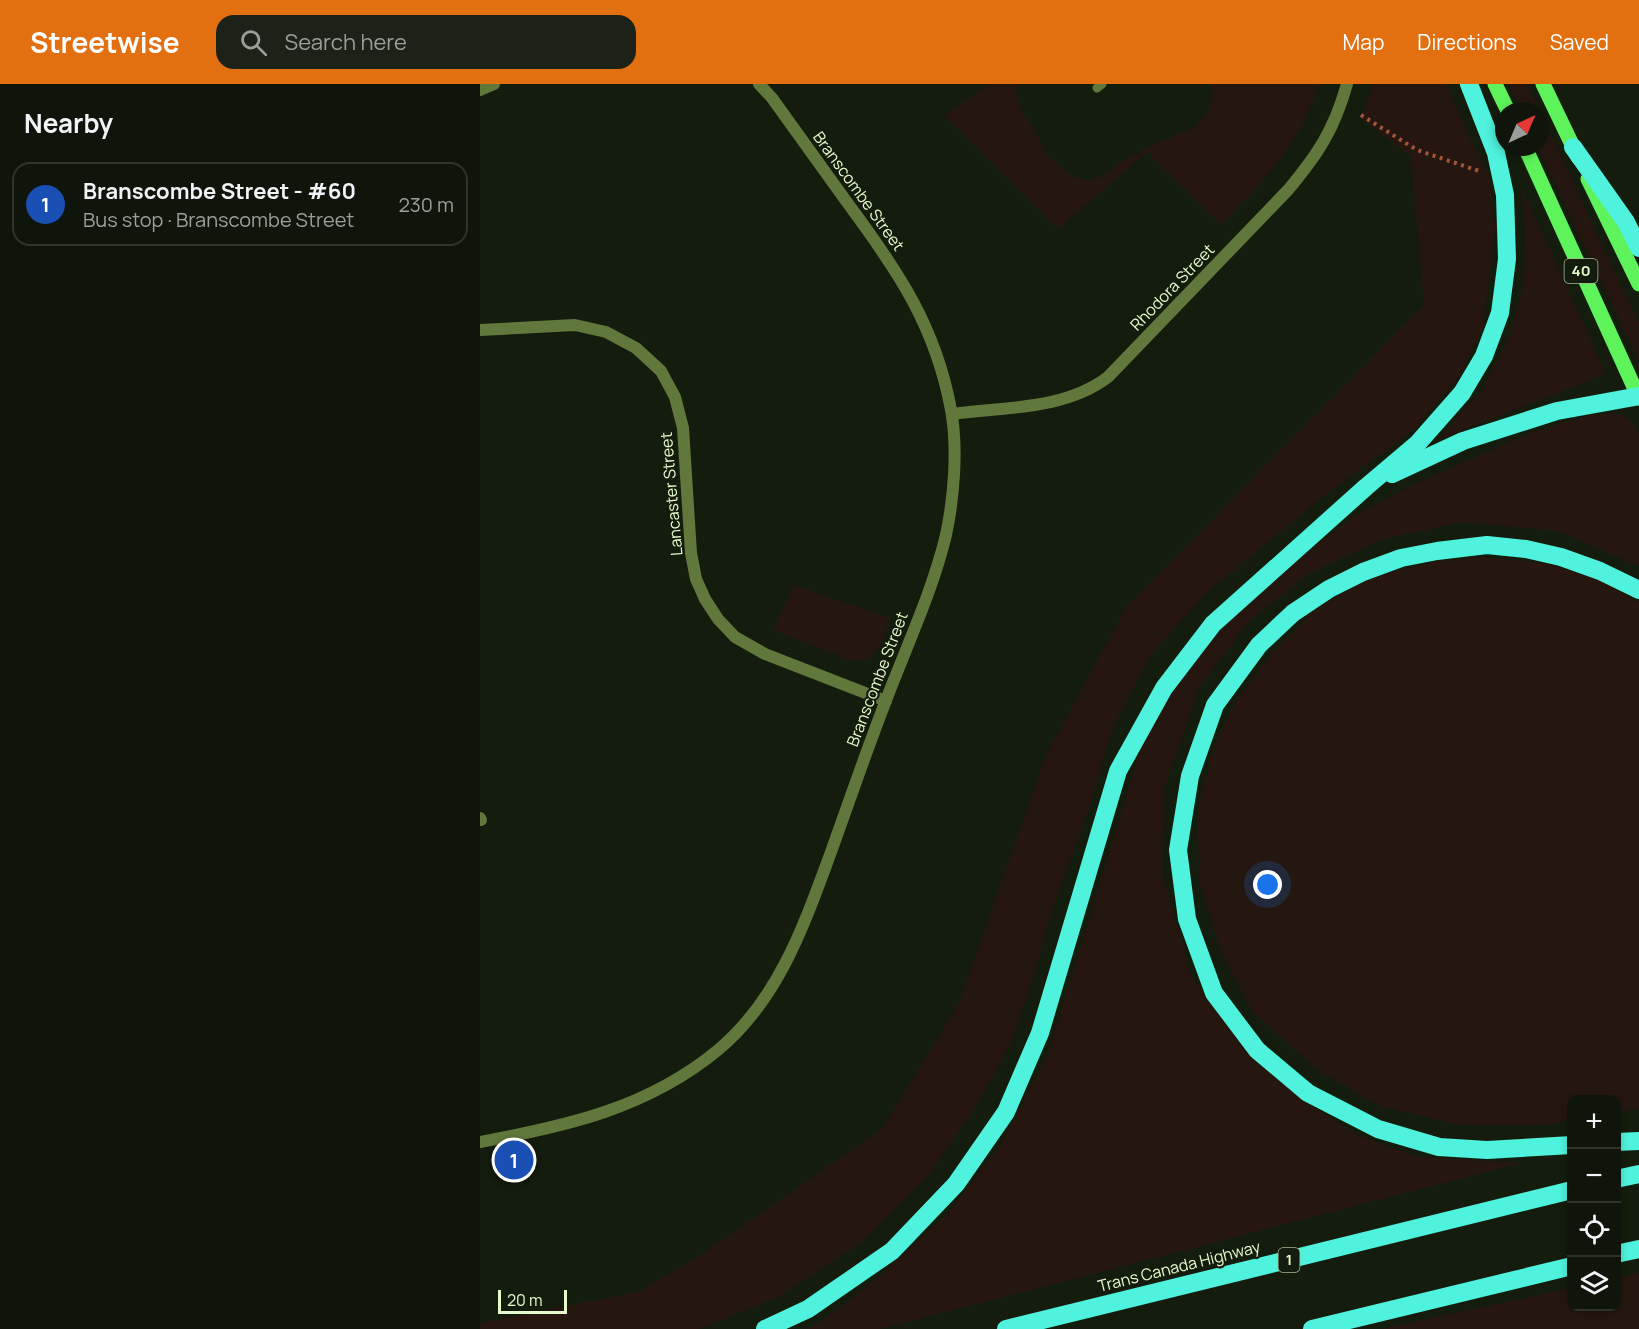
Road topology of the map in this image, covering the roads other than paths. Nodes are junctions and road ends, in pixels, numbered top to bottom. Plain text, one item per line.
1 (494, 84) edge
2 (759, 84) edge
3 (1347, 84) edge
4 (1468, 84) edge
5 (1495, 84) edge
6 (1543, 84) edge
7 (480, 90) edge
8 (1504, 102) edge
9 (1573, 147) junction
10 (1529, 156) edge
11 (1639, 248) edge
12 (1639, 284) edge
13 (480, 330) edge
14 (1639, 397) edge
15 (952, 414) junction
16 (1366, 487) junction
17 (1639, 590) edge
18 (886, 701) junction
19 (1639, 1141) edge
20 (480, 1142) edge
21 (1621, 1142) edge
22 (1567, 1145) edge
23 (1639, 1174) edge
24 (1621, 1178) edge
25 (1567, 1191) edge
26 (1639, 1249) edge
27 (1621, 1253) edge
28 (1567, 1267) edge
29 (765, 1329) edge
30 (1006, 1329) edge
31 (1312, 1329) edge

1 - 7 street
2 - 15 street, Branscombe Street
3 - 15 street, Rhodora Street
4 - 16 highway
5 - 8 main road
6 - 9 main road
9 - 11 highway
9 - 12 main road
10 - 14 main road, 40
13 - 18 street, Lancaster Street
14 - 16 highway
15 - 18 street, Branscombe Street
16 - 29 highway
17 - 22 highway
18 - 20 street, Branscombe Street
19 - 21 highway
23 - 24 highway
25 - 30 highway, Trans Canada Highway / 1
26 - 27 highway
28 - 31 highway

